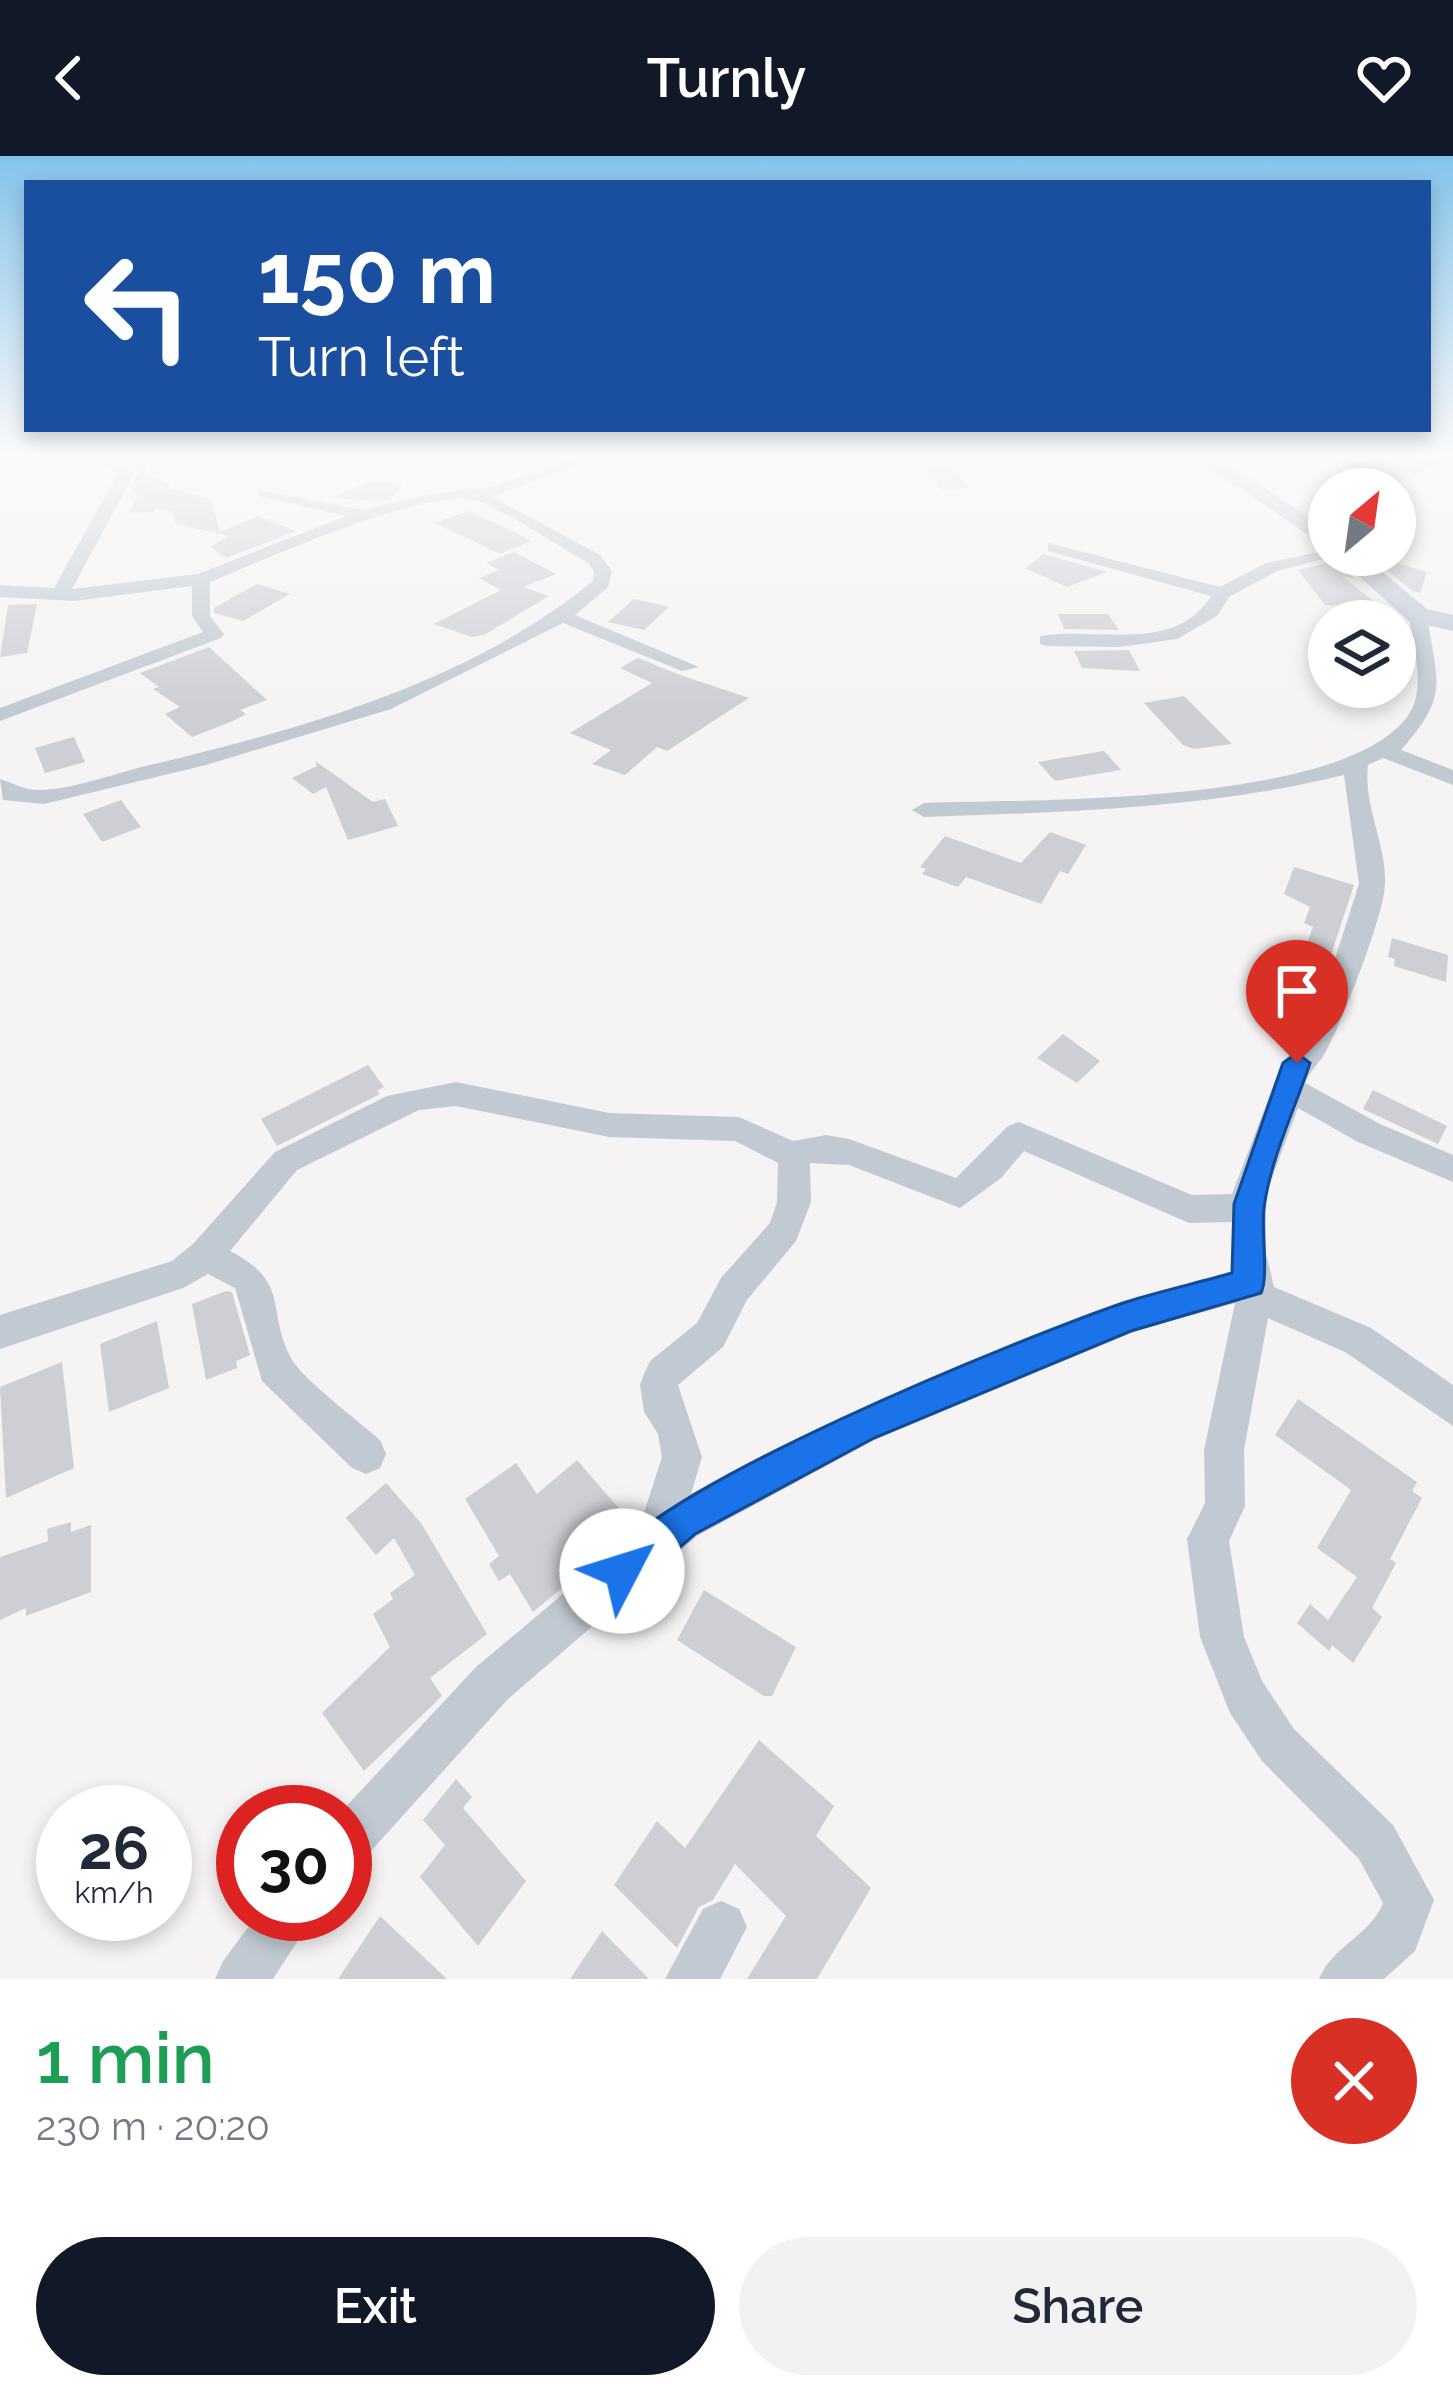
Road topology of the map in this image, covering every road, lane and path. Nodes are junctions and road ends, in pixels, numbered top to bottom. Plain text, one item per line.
1 (90, 540) edge
2 (300, 540) edge
3 (559, 540) edge
4 (1054, 547) dead end
5 (1308, 560) edge
6 (1367, 576) edge
7 (201, 579) junction
8 (1, 592) edge
9 (1222, 593) junction
10 (60, 594) junction
11 (562, 616) junction
12 (1453, 623) edge
13 (1419, 629) junction
14 (1047, 640) dead end
15 (1453, 649) edge
16 (1453, 666) edge
17 (689, 668) dead end
18 (0, 715) edge
19 (1387, 752) junction
20 (1358, 766) junction
21 (1453, 778) edge
22 (0, 786) edge
23 (924, 810) dead end
24 (1288, 1088) junction
25 (1276, 1129) dead end
26 (794, 1156) junction
27 (1453, 1169) edge
28 (1249, 1204) junction
29 (205, 1255) junction
30 (1250, 1282) junction
31 (0, 1332) edge
32 (1453, 1408) edge
33 (366, 1454) dead end
34 (656, 1544) junction
35 (372, 1814) edge
36 (721, 1927) dead end
37 (270, 1941) edge
38 (241, 1979) edge
39 (691, 1979) edge
40 (1345, 1979) edge

1 - 10 street
2 - 7 street
3 - 11 street
4 - 9 street
5 - 9 street
6 - 13 street
7 - 10 street
7 - 18 street
8 - 10 street
9 - 14 street
11 - 17 street
11 - 22 street
12 - 13 street
13 - 15 street
13 - 16 street
13 - 19 street
19 - 20 street
19 - 21 street
20 - 23 street
20 - 24 street
24 - 27 street
24 - 28 street
25 - 28 street
26 - 28 street
26 - 29 street
26 - 34 street
28 - 30 street
28 - 40 street
29 - 31 street
29 - 33 street
30 - 32 street
30 - 34 street
34 - 35 street
36 - 39 street
37 - 38 street

